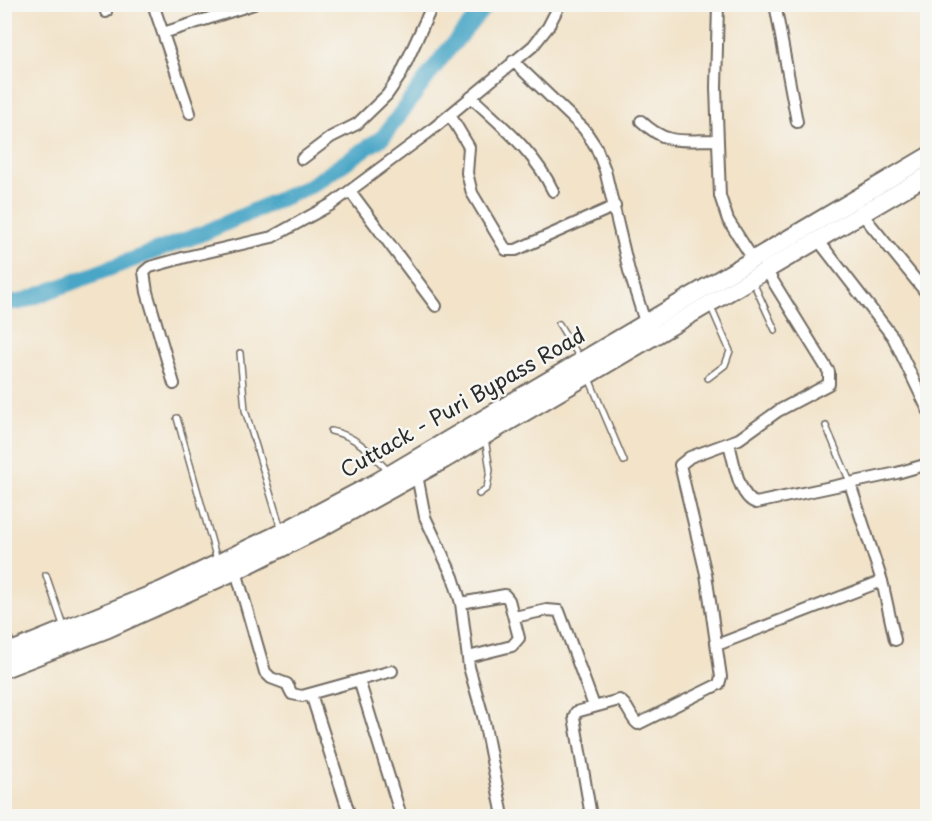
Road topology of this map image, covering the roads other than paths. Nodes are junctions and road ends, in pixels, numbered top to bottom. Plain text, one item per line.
1 (153, 4) edge
2 (254, 4) edge
3 (433, 4) edge
4 (561, 4) edge
5 (718, 4) edge
6 (775, 4) edge
7 (163, 33) junction
8 (513, 61) junction
9 (471, 97) junction
10 (190, 113) dead end
11 (450, 115) junction
12 (640, 121) dead end
13 (798, 122) dead end
14 (717, 140) junction
15 (927, 156) edge
16 (302, 159) dead end
17 (927, 175) edge
18 (350, 191) junction
19 (553, 191) dead end
20 (615, 206) junction
21 (862, 214) junction
22 (818, 240) junction
23 (760, 265) junction
24 (751, 279) junction
25 (927, 295) edge
26 (710, 303) junction
27 (436, 306) dead end
28 (645, 322) junction
29 (559, 324) dead end
30 (774, 330) dead end
31 (240, 353) dead end
32 (584, 368) junction
33 (708, 378) dead end
34 (174, 384) dead end
35 (924, 390) edge
36 (927, 410) edge
37 (177, 418) dead end
38 (826, 426) dead end
39 (331, 431) dead end
40 (484, 436) junction
41 (729, 444) junction
42 (624, 461) dead end
43 (927, 464) edge
44 (391, 473) junction
45 (417, 475) junction
46 (850, 484) junction
47 (480, 494) dead end
48 (282, 532) junction
49 (217, 563) junction
50 (236, 571) junction
51 (46, 575) dead end
52 (882, 581) junction
53 (461, 603) junction
54 (514, 617) junction
55 (4, 622) edge
56 (64, 630) junction
57 (895, 640) dead end
58 (717, 645) junction
59 (9, 652) edge
60 (468, 657) junction
61 (4, 669) edge
62 (392, 671) dead end
63 (359, 680) junction
64 (311, 694) junction
65 (594, 706) junction
66 (350, 816) edge
67 (402, 816) edge
68 (503, 816) edge
69 (591, 816) edge

1 - 7 street
2 - 7 street
3 - 16 street
4 - 8 street
5 - 14 street
6 - 13 street
7 - 10 street
8 - 9 street
8 - 20 street
9 - 11 street
9 - 19 street
11 - 18 street
11 - 20 street
12 - 14 street
14 - 23 street
15 - 23 highway, Cuttack - Puri Bypass Road
17 - 21 highway, Cuttack - Puri Bypass Road
18 - 27 street
18 - 34 street
20 - 28 street
21 - 22 highway, Cuttack - Puri Bypass Road
21 - 25 street
22 - 23 highway, Cuttack - Puri Bypass Road
22 - 35 street
23 - 24 highway, Cuttack - Puri Bypass Road
23 - 28 highway, Cuttack - Puri Bypass Road
23 - 41 street
24 - 26 highway, Cuttack - Puri Bypass Road
24 - 30 lane
26 - 32 highway, Cuttack - Puri Bypass Road
26 - 33 lane
28 - 32 highway, Cuttack - Puri Bypass Road
29 - 32 lane
31 - 48 lane
32 - 40 highway, Cuttack - Puri Bypass Road
32 - 42 lane
32 - 44 highway, Cuttack - Puri Bypass Road
35 - 36 street
37 - 49 lane
38 - 46 lane
39 - 44 lane
40 - 45 highway, Cuttack - Puri Bypass Road
40 - 47 lane
41 - 46 street
41 - 58 street
43 - 46 street
44 - 48 highway, Cuttack - Puri Bypass Road
45 - 50 highway, Cuttack - Puri Bypass Road
45 - 53 street
46 - 52 street
48 - 49 highway, Cuttack - Puri Bypass Road
49 - 56 highway, Cuttack - Puri Bypass Road
50 - 61 highway, Cuttack - Puri Bypass Road
50 - 64 street
51 - 56 lane
52 - 57 street
52 - 58 street
53 - 54 street
53 - 60 street
54 - 60 street
54 - 65 street
55 - 59 lane
56 - 59 highway, Cuttack - Puri Bypass Road
58 - 65 street
60 - 68 street
62 - 63 street
63 - 64 street
63 - 67 street
64 - 66 street
65 - 69 street

